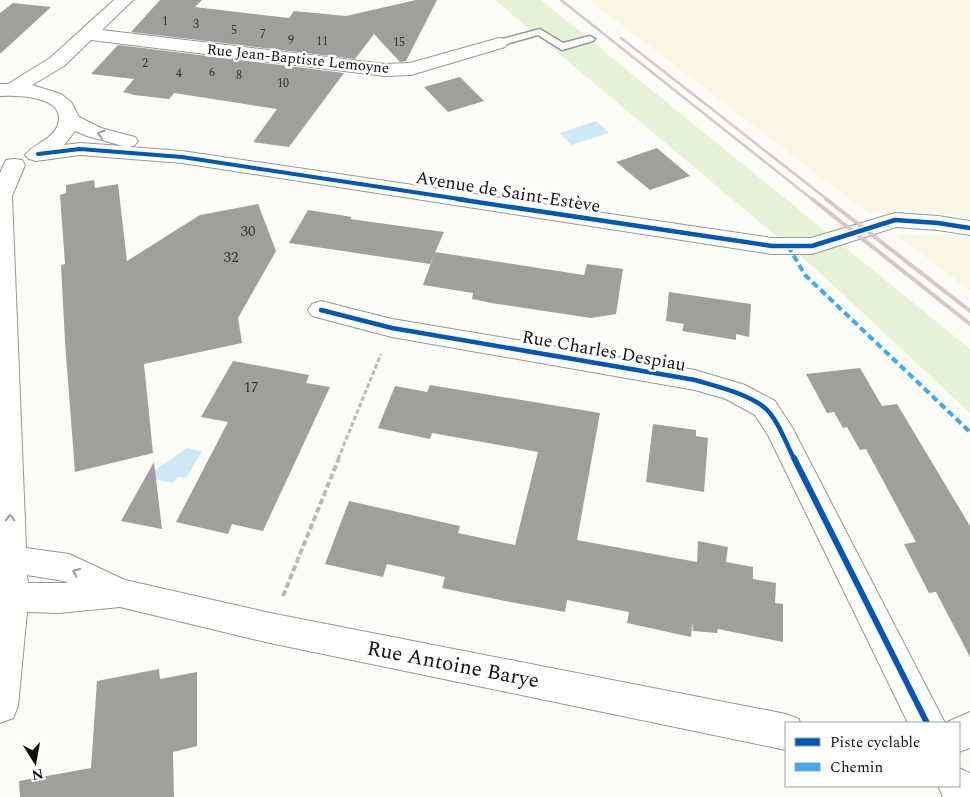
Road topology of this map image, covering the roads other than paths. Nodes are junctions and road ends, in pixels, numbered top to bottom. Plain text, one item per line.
1 (124, 0) edge
2 (87, 34) junction
3 (590, 39) dead end
4 (499, 43) joint
5 (57, 62) junction
6 (6, 89) edge
7 (52, 96) junction
8 (68, 120) junction
9 (182, 157) junction
10 (17, 162) edge
11 (970, 228) edge
12 (321, 310) dead end
13 (6, 562) edge
14 (120, 593) junction
15 (6, 594) edge
16 (0, 706) edge
17 (926, 722) edge
18 (785, 732) edge

1 - 2 street
2 - 4 street, Rue Jean-Baptiste Lemoyne
2 - 5 street
3 - 4 lane, Rue Jean-Baptiste Lemoyne
5 - 6 street
5 - 7 street
6 - 7 street
7 - 8 street
9 -> 8 street, Avenue de Saint-Estève
8 - 10 street
9 - 10 street, Avenue de Saint-Estève
9 - 11 street, Avenue de Saint-Estève
13 -> 10 street
12 - 17 street, Rue Charles Despiau
14 -> 13 street, Rue Antoine Barye
13 - 15 street
14 - 15 street, Rue Antoine Barye
14 - 18 street, Rue Antoine Barye
15 - 16 street

